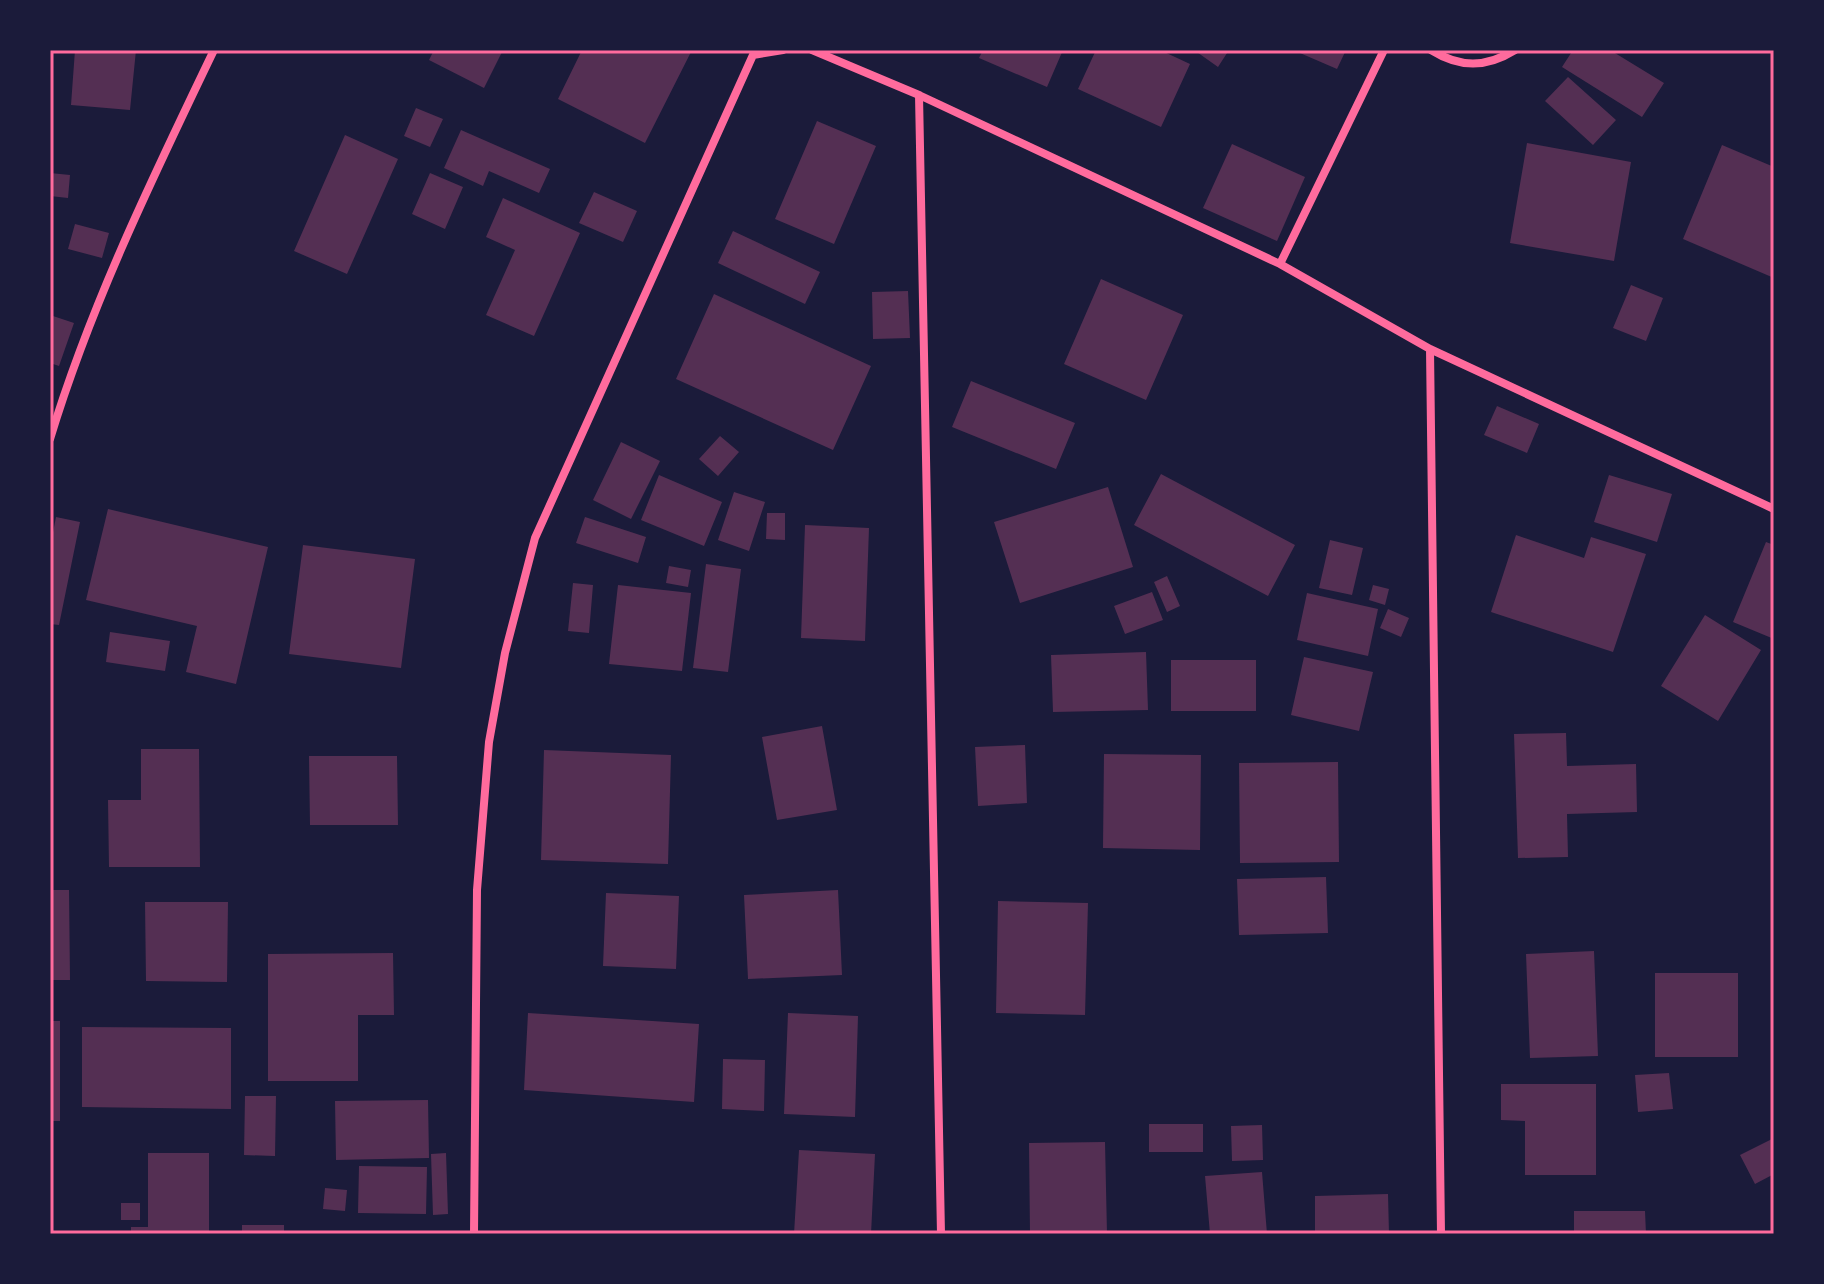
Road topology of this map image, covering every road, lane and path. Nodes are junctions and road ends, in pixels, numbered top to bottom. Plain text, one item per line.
1 (214, 50) edge
2 (783, 50) edge
3 (812, 50) edge
4 (1384, 50) edge
5 (1431, 50) edge
6 (1515, 50) edge
7 (919, 95) junction
8 (1280, 264) junction
9 (1430, 349) junction
10 (50, 439) edge
11 (1774, 509) edge
12 (474, 1234) edge
13 (941, 1234) edge
14 (1441, 1234) edge

1 - 10 street
2 - 12 street
3 - 7 street
4 - 8 street
5 - 6 street
7 - 8 street
7 - 13 street
8 - 9 street
9 - 11 street
9 - 14 street

